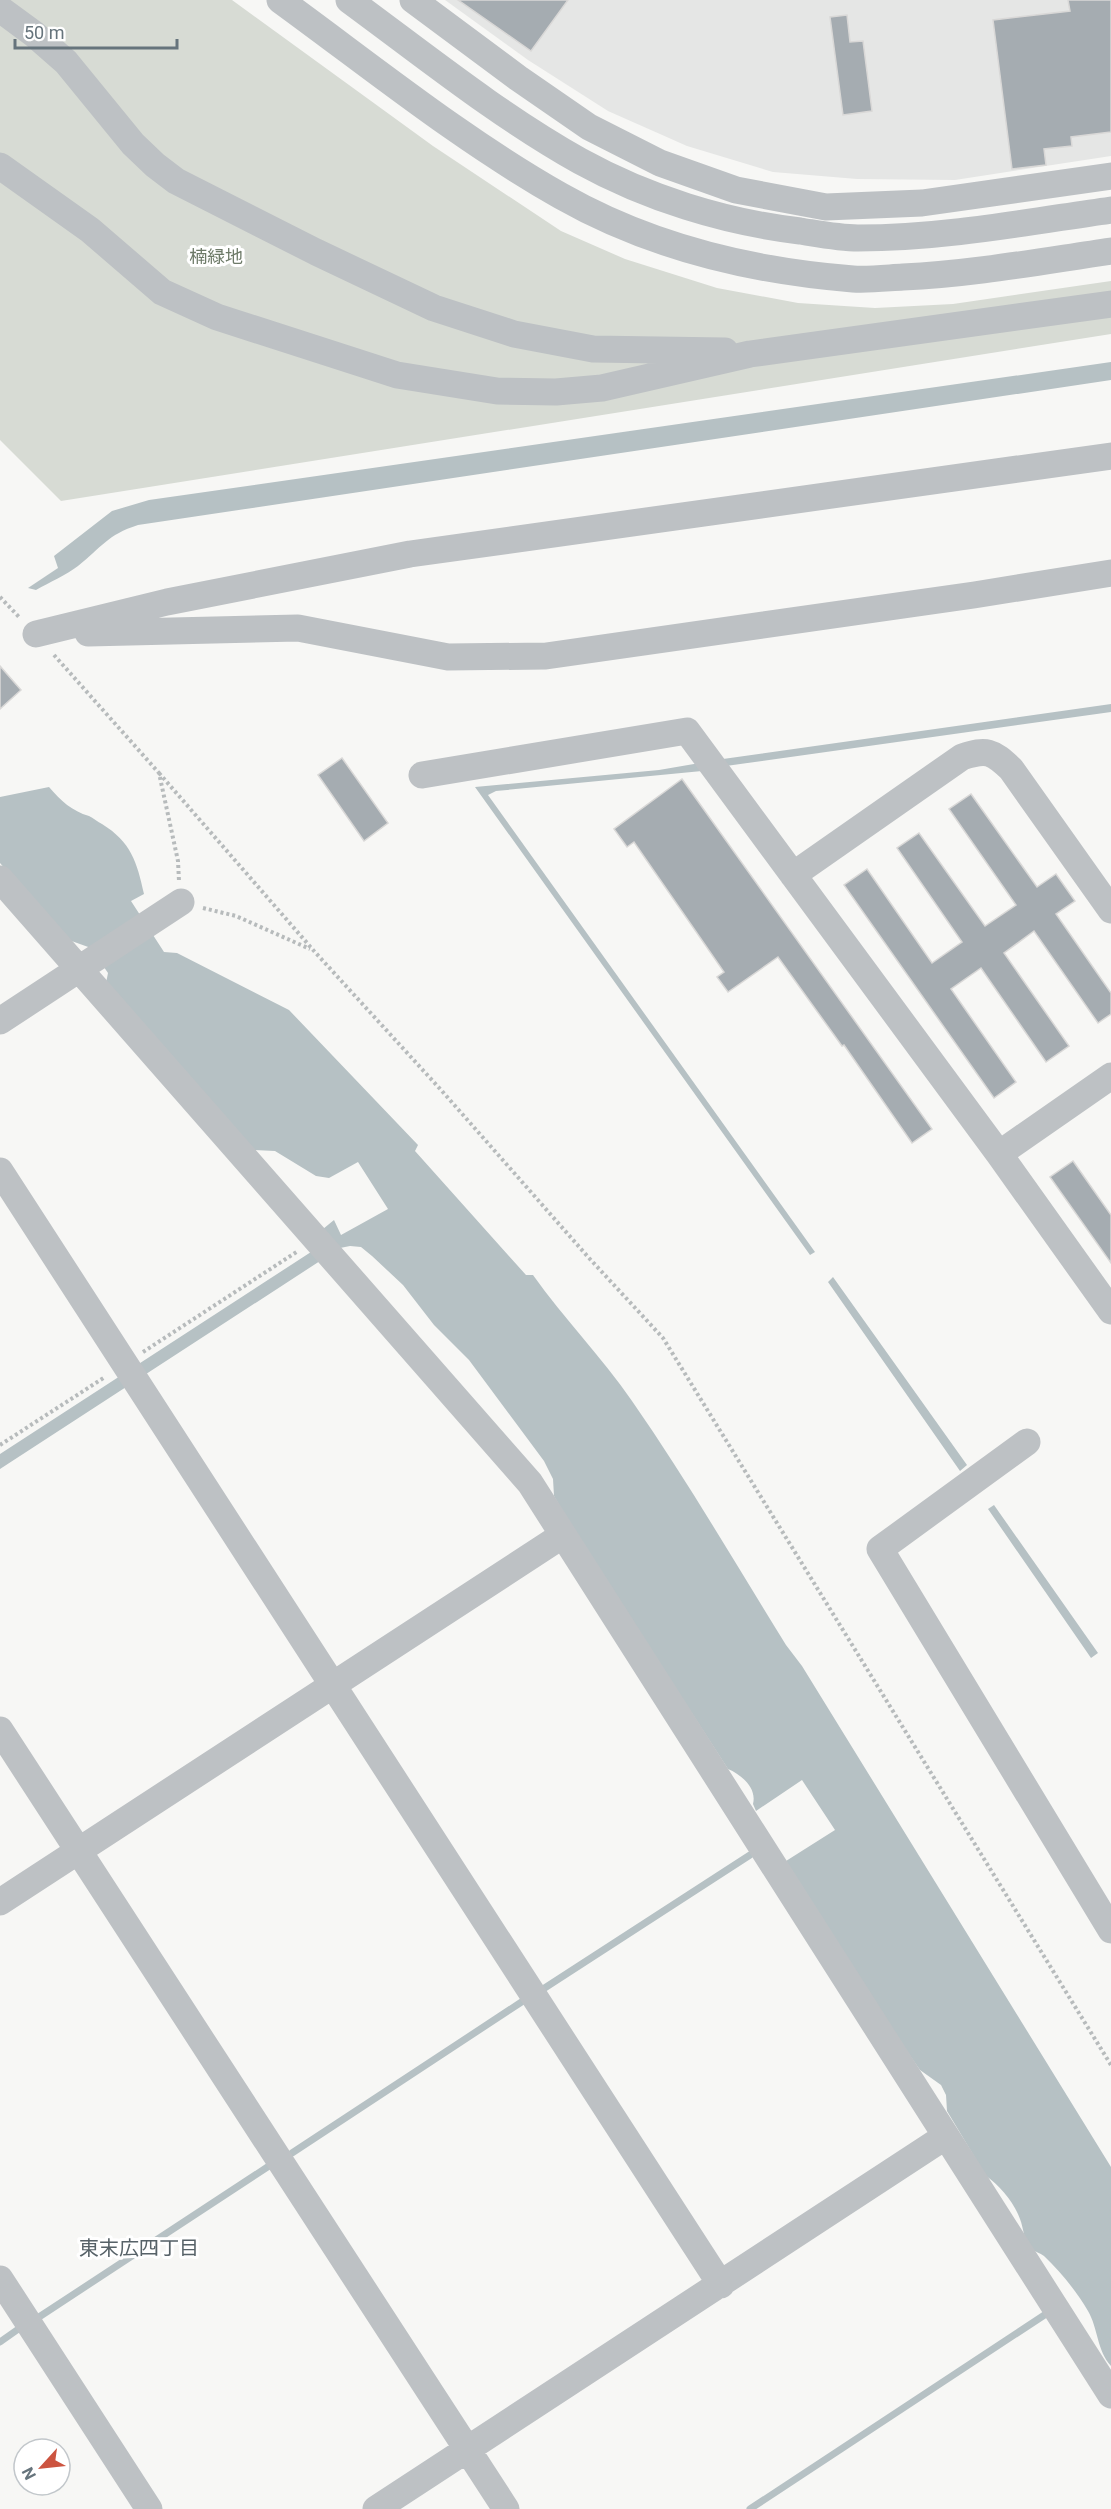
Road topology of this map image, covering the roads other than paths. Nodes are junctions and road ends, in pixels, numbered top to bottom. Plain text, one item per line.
1 (280, 0) edge
2 (349, 0) edge
3 (413, 0) edge
4 (0, 9) edge
5 (0, 166) edge
6 (1111, 176) edge
7 (1111, 210) edge
8 (1111, 251) edge
9 (1111, 304) edge
10 (750, 354) junction
11 (1111, 456) edge
12 (1111, 573) edge
13 (422, 775) dead end
14 (793, 875) junction
15 (0, 879) edge
16 (172, 907) road end
17 (1111, 910) edge
18 (85, 966) junction
19 (0, 1021) edge
20 (1111, 1076) edge
21 (999, 1154) junction
22 (0, 1171) edge
23 (1111, 1311) edge
24 (1027, 1442) dead end
25 (563, 1534) junction
26 (333, 1684) junction
27 (0, 1730) edge
28 (79, 1850) junction
29 (0, 1902) edge
30 (1111, 1930) edge
31 (946, 2136) junction
32 (0, 2278) edge
33 (721, 2285) junction
34 (1111, 2395) edge
35 (467, 2450) junction
36 (149, 2509) edge
37 (376, 2509) edge
38 (506, 2509) edge

1 - 8 street
2 - 7 street
3 - 6 street
4 - 10 street
5 - 10 street
9 - 10 street
11 - 12 street
13 - 14 street
14 - 17 street
14 - 21 street
15 - 18 street
16 - 18 street
18 - 19 street
18 - 25 street
20 - 21 street
21 - 23 street
22 - 26 street
24 - 30 street
25 - 26 street
25 - 31 street
26 - 28 street
26 - 33 street
27 - 28 street
28 - 29 street
28 - 35 street
31 - 33 street
31 - 34 street
32 - 36 street
33 - 35 street
35 - 37 street
35 - 38 street

